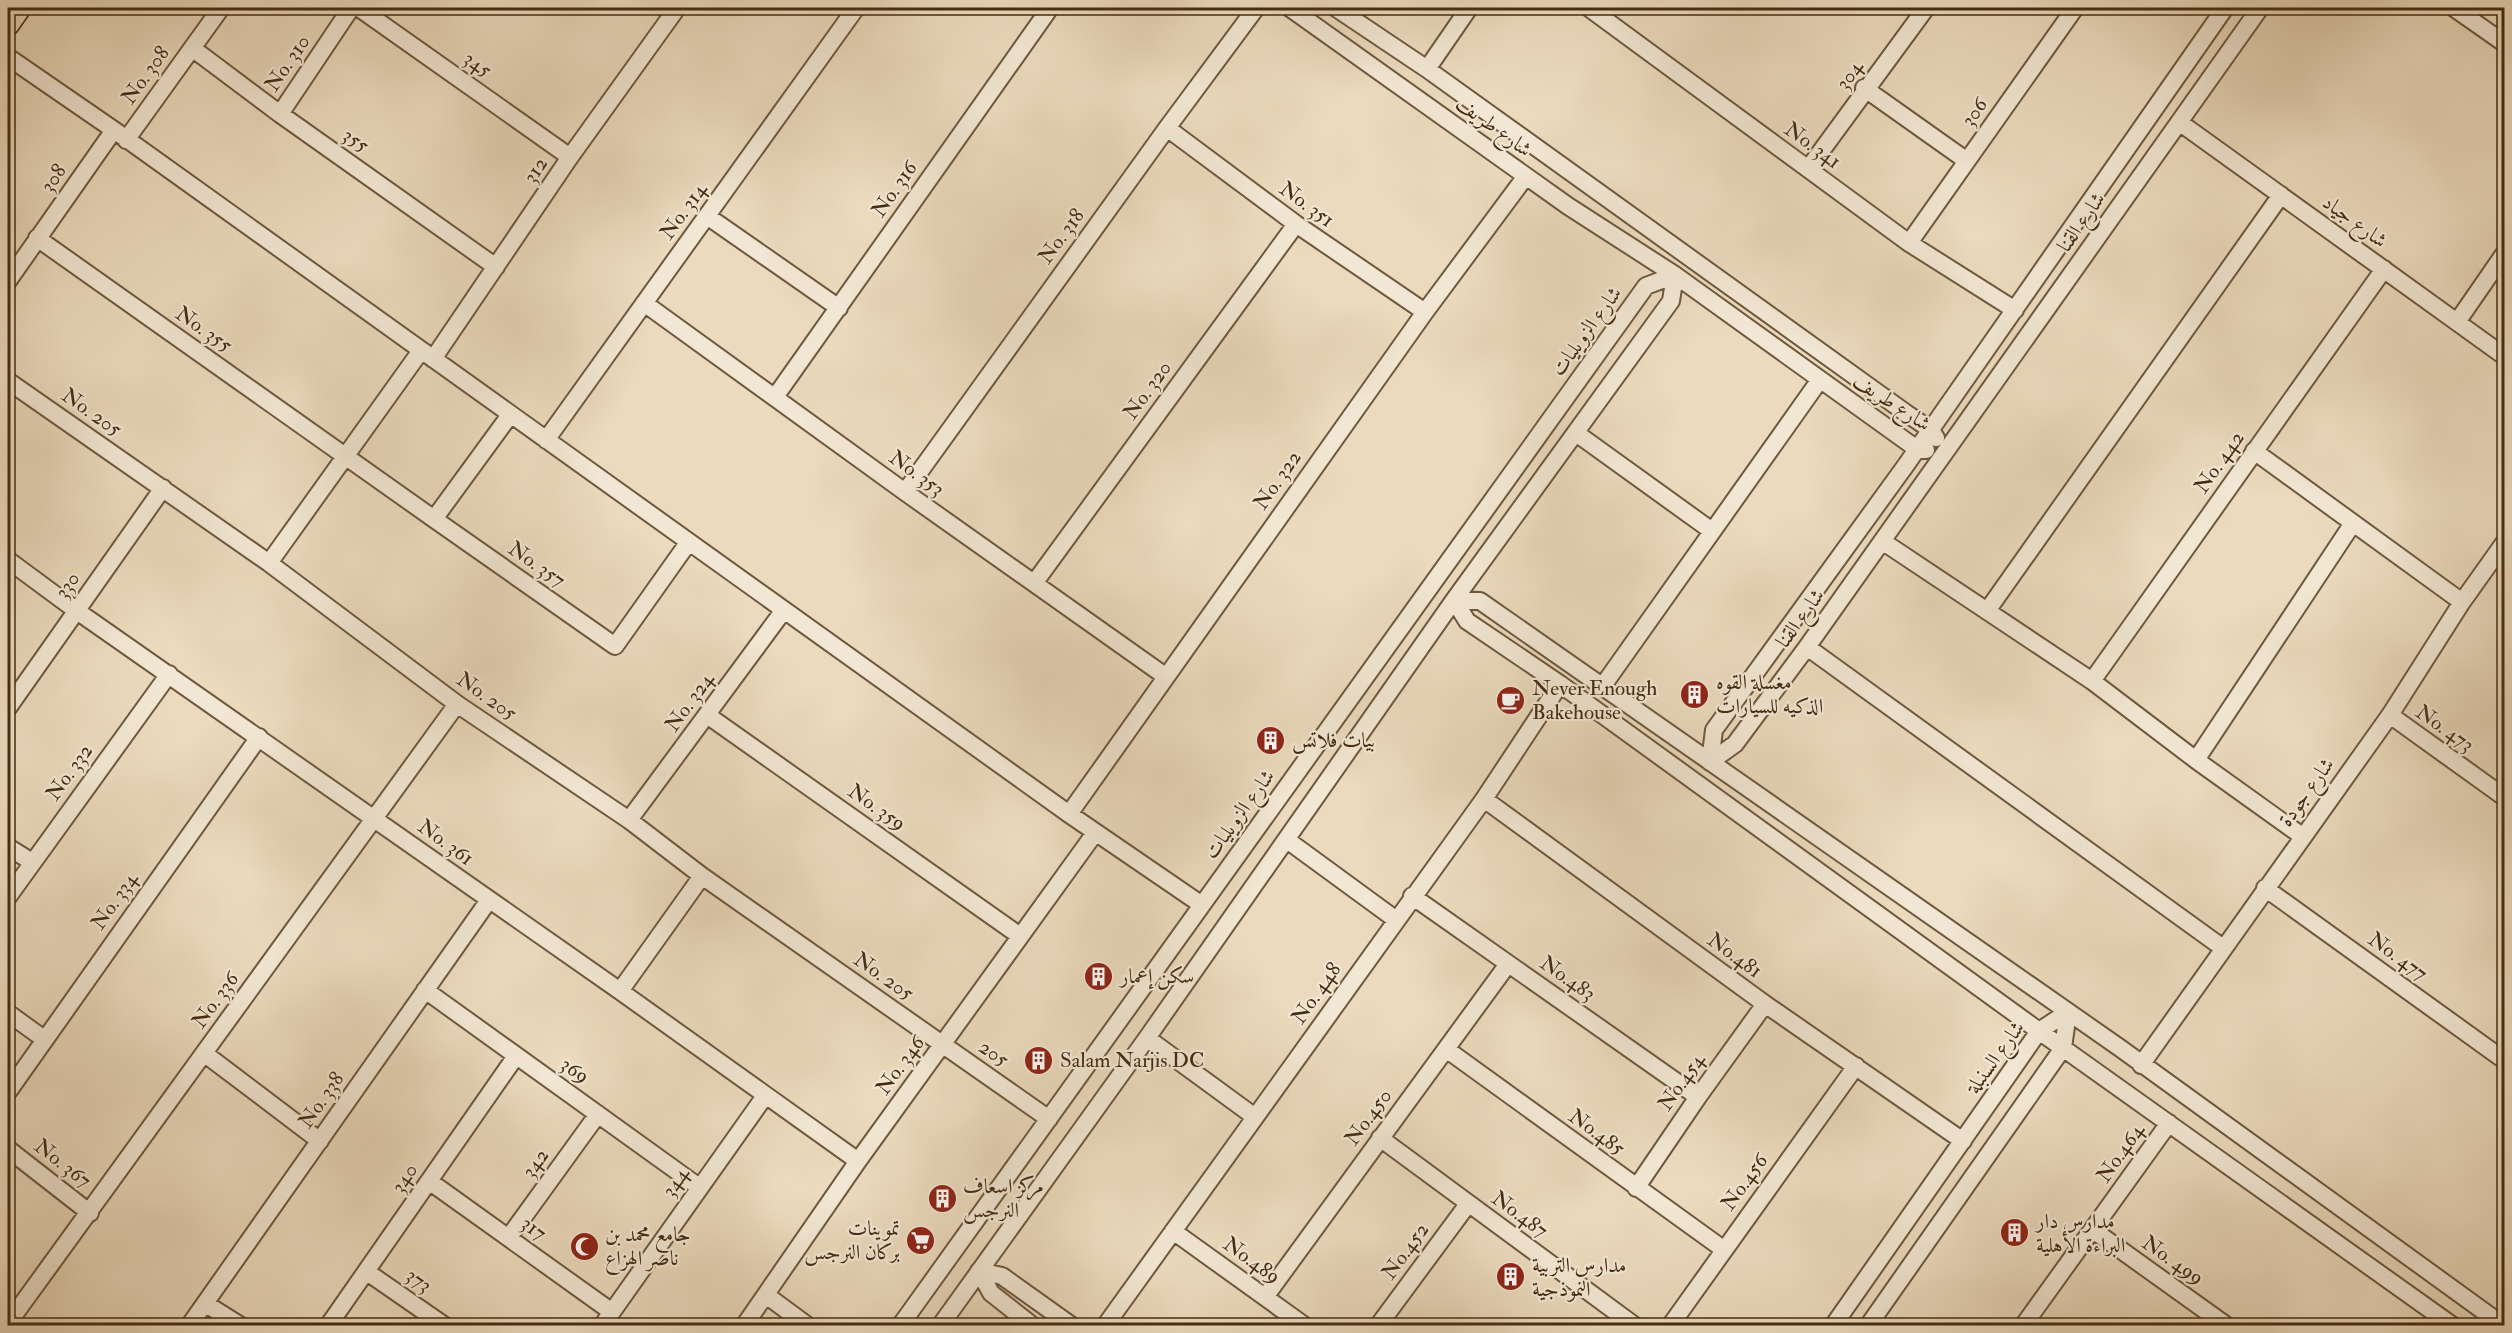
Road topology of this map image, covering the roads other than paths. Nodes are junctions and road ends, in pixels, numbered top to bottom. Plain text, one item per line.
1 (20, 8) edge
2 (221, 8) edge
3 (351, 8) edge
4 (359, 8) edge
5 (677, 8) edge
6 (856, 8) edge
7 (1050, 8) edge
8 (1257, 8) edge
9 (1290, 8) edge
10 (1336, 8) edge
11 (1469, 8) edge
12 (1926, 8) edge
13 (2075, 8) edge
14 (2225, 8) edge
15 (2260, 8) edge
16 (2454, 8) edge
17 (1595, 9) edge
18 (8, 25) edge
19 (2505, 43) edge
20 (192, 48) junction
21 (8, 57) edge
22 (1427, 69) junction
23 (1865, 89) junction
24 (280, 114) junction
25 (2180, 122) junction
26 (1167, 128) junction
27 (120, 135) junction
28 (570, 157) junction
29 (1967, 161) junction
30 (1808, 169) junction
31 (1526, 176) junction
32 (2281, 195) junction
33 (707, 216) junction
34 (1296, 224) junction
35 (37, 238) junction
36 (1909, 243) junction
37 (2505, 254) edge
38 (496, 267) junction
39 (2384, 269) junction
40 (1675, 274) junction
41 (8, 281) edge
42 (644, 303) junction
43 (838, 308) junction
44 (2015, 310) junction
45 (1425, 312) junction
46 (2457, 322) junction
47 (427, 356) junction
48 (2505, 356) edge
49 (8, 381) edge
50 (1819, 381) junction
51 (775, 397) junction
52 (510, 415) junction
53 (1931, 430) junction
54 (1576, 433) junction
55 (546, 440) junction
56 (1917, 449) junction
57 (2254, 451) junction
58 (1944, 452) junction
59 (344, 457) junction
60 (163, 488) junction
61 (905, 492) junction
62 (434, 519) junction
63 (2353, 523) junction
64 (1712, 531) junction
65 (1882, 541) junction
66 (688, 543) junction
67 (2503, 549) edge
68 (8, 560) edge
69 (269, 564) junction
70 (1035, 582) junction
71 (1454, 600) junction
72 (2462, 602) junction
73 (784, 610) junction
74 (77, 611) junction
75 (1987, 611) junction
76 (1807, 647) junction
77 (169, 674) junction
78 (1166, 676) junction
79 (2092, 681) junction
80 (1560, 684) junction
81 (1602, 687) junction
82 (457, 704) junction
83 (8, 708) edge
84 (707, 715) junction
85 (2390, 716) junction
86 (259, 737) junction
87 (2196, 760) junction
88 (1710, 762) junction
89 (2505, 797) edge
90 (1484, 799) junction
91 (1069, 814) junction
92 (374, 818) junction
93 (629, 820) junction
94 (1095, 832) junction
95 (2302, 836) junction
96 (1287, 840) junction
97 (8, 847) edge
98 (32, 862) junction
99 (702, 876) junction
100 (2265, 888) junction
101 (1412, 896) junction
102 (8, 897) edge
103 (489, 900) junction
104 (1202, 904) junction
105 (1395, 920) junction
106 (1020, 936) junction
107 (2223, 948) junction
108 (1508, 963) junction
109 (425, 990) junction
110 (620, 991) junction
111 (1765, 1004) junction
112 (2068, 1012) junction
113 (8, 1013) edge
114 (2039, 1031) junction
115 (1147, 1038) junction
116 (44, 1039) junction
117 (943, 1045) junction
118 (2063, 1048) junction
119 (1446, 1049) junction
120 (205, 1054) junction
121 (516, 1056) junction
122 (2505, 1060) edge
123 (2141, 1065) junction
124 (1856, 1066) junction
125 (8, 1092) edge
126 (765, 1096) junction
127 (1698, 1097) junction
128 (598, 1114) junction
129 (1255, 1117) junction
130 (1049, 1119) junction
131 (2169, 1123) junction
132 (1380, 1138) junction
133 (1963, 1141) junction
134 (320, 1142) junction
135 (8, 1149) edge
136 (858, 1161) junction
137 (429, 1181) junction
138 (699, 1187) junction
139 (1636, 1188) junction
140 (1468, 1204) junction
141 (90, 1213) junction
142 (2093, 1230) junction
143 (1173, 1231) junction
144 (509, 1237) junction
145 (1723, 1249) junction
146 (979, 1271) junction
147 (367, 1272) junction
148 (766, 1295) junction
149 (1265, 1297) junction
150 (206, 1304) junction
151 (607, 1319) edge
152 (10, 1322) edge
153 (2025, 1325) edge
154 (189, 1326) edge
155 (241, 1326) edge
156 (328, 1326) edge
157 (445, 1326) edge
158 (744, 1326) edge
159 (808, 1326) edge
160 (900, 1326) edge
161 (940, 1326) edge
162 (1033, 1326) edge
163 (1072, 1326) edge
164 (1105, 1326) edge
165 (1305, 1326) edge
166 (1378, 1326) edge
167 (1635, 1326) edge
168 (1670, 1326) edge
169 (1833, 1326) edge
170 (1868, 1326) edge
171 (2227, 1326) edge
172 (2453, 1326) edge
173 (2504, 1326) edge

1 - 18 main road
2 - 20 street, No. 308
3 - 24 street, No. 310
4 - 28 street, 345
5 - 28 street, 312
6 - 33 street, No. 314
7 - 43 street, No. 316
8 - 26 street, No. 318
9 - 31 street, شارع طريف
10 - 22 street, شارع طريف
11 - 22 street
12 - 23 street, 304
13 - 29 street, 306
14 - 44 street, شارع القنا
15 - 25 street, شارع القنا
16 - 19 street
17 - 30 street, No. 341
20 - 24 street, 355
20 - 27 street, No. 308
21 - 27 street
22 - 53 street, شارع طريف
23 - 29 street
23 - 30 street, 304
24 - 38 street, 355
25 - 32 street, شارع جياد
25 - 58 street, شارع القنا
26 - 34 street, No. 351
26 - 61 street, No. 318
27 - 35 street, 308
27 - 47 street
28 - 38 street, 312
29 - 36 street, 306
30 - 36 street, No. 341
31 - 40 street, شارع طريف
31 - 45 street, No. 322
32 - 39 street, شارع جياد
32 - 75 street
33 - 42 street, No. 314
33 - 43 street
34 - 45 street, No. 351
34 - 70 street, No. 320
35 - 41 street, 308
35 - 59 street, No. 355
36 - 44 street, No. 341
37 - 46 street
38 - 47 street, 312
39 - 46 street, شارع جياد
39 - 57 street, No. 442
40 - 50 street, شارع طريف
40 - 54 street
40 - 104 street, شارع الزويليات
42 - 51 street, No. 353
42 - 55 street, No. 314
43 - 51 street, No. 316
44 - 53 street, شارع القنا
45 - 78 street, No. 322
46 - 48 street, شارع جياد
47 - 52 street
47 - 59 street, 312
49 - 60 street, No. 205
50 - 56 street, شارع طريف
50 - 64 street
51 - 61 street, No. 353
52 - 55 street
52 - 62 street
53 - 56 street, شارع القنا
53 - 58 street, شارع طريف
54 - 64 street
54 - 71 street
55 - 66 street
56 - 58 street, شارع طريف
56 - 88 street, شارع القنا
57 - 63 street
57 - 79 street, No. 442
58 - 65 street, شارع القنا
59 - 62 street, No. 355
59 - 69 street, 312
60 - 69 street, No. 205
60 - 74 street, 330
61 - 70 street, No. 353
62 - 66 street, No. 357
63 - 72 street
63 - 87 street
64 - 81 street
65 - 75 street
65 - 76 street, شارع القنا
66 - 73 street
67 - 72 street, شارع جودة
68 - 74 street, No. 361
69 - 82 street, No. 205
70 - 78 street, No. 353
71 - 80 street
71 - 81 street
71 - 96 street
72 - 85 street, شارع جودة
73 - 84 street, No. 324
73 - 91 street
74 - 77 street, No. 361
74 - 83 street, 330
75 - 79 street
76 - 88 street, شارع القنا
76 - 107 street
77 - 86 street, No. 361
77 - 98 street, No. 332
78 - 91 street, No. 322
79 - 87 street
80 - 90 street, No. 448
80 - 114 street
81 - 88 street
82 - 92 street, No. 336
82 - 93 street, No. 205
84 - 93 street, No. 324
84 - 106 street, No. 359
85 - 89 street, No. 473
85 - 95 street, شارع جودة
86 - 92 street, No. 361
86 - 116 street, No. 334
87 - 95 street
88 - 112 street
90 - 101 street, No. 448
90 - 111 street, No.481
91 - 94 street
92 - 103 street, No. 361
92 - 120 street, No. 336
93 - 99 street, No. 205
94 - 104 street
94 - 106 street, No. 346
95 - 100 street, شارع جودة
96 - 105 street
96 - 115 street
97 - 98 street
98 - 102 street, No. 332
99 - 110 street
99 - 117 street, No. 205
100 - 107 street, شارع جودة
100 - 122 street, No. 477
101 - 105 street, No. 448
101 - 108 street, No.483
103 - 109 street, No. 338
103 - 110 street, No. 361
104 - 130 street, شارع الزويليات
105 - 129 street, No. 448
106 - 117 street, No. 346
107 - 123 street, شارع جودة
108 - 119 street, No.450
108 - 127 street, No.483
109 - 121 street, 369
109 - 134 street, No. 338
110 - 126 street, No. 361
111 - 124 street, No.481
111 - 127 street, No.454
112 - 114 street, شارع السنبلة
112 - 118 street
112 - 123 street
113 - 116 street
114 - 118 street
114 - 133 street, شارع السنبلة
115 - 129 street
115 - 146 street
116 - 125 street, No. 334
117 - 130 street, 205
117 - 136 street, No. 346
118 - 131 street
118 - 170 street
119 - 132 street, No.450
119 - 139 street, No.485
120 - 134 street
120 - 141 street, No. 336
121 - 128 street, 369
121 - 137 street, 340
123 - 173 street
124 - 133 street, No.481
124 - 145 street, No.456
126 - 136 street, No. 361
126 - 138 street, 344
127 - 139 street, No.454
128 - 138 street, 369
128 - 144 street, 342
129 - 143 street, No. 448
130 - 160 street, شارع الزويليات
131 - 142 street, No.464
131 - 172 street
132 - 140 street, No.487
132 - 149 street, No.450
133 - 169 street, شارع السنبلة
134 - 150 street, No. 338
135 - 141 street, No. 367
136 - 148 street, No. 346
137 - 144 street, 317
137 - 147 street, 340
138 - 151 street, 344
139 - 145 street, No.485
140 - 166 street, No.452
140 - 167 street, No.487
141 - 152 street, No. 336
142 - 153 street, No.464
142 - 171 street, No. 499
143 - 149 street, No.489
143 - 164 street, No. 448
144 - 151 street, 317
145 - 168 street, No.456
146 - 161 street
146 - 162 street
146 - 163 street
147 - 156 street, 340
147 - 157 street, 373
148 - 158 street, No. 346
148 - 159 street
149 - 165 street, No.489
150 - 154 street, No. 338
150 - 155 street

